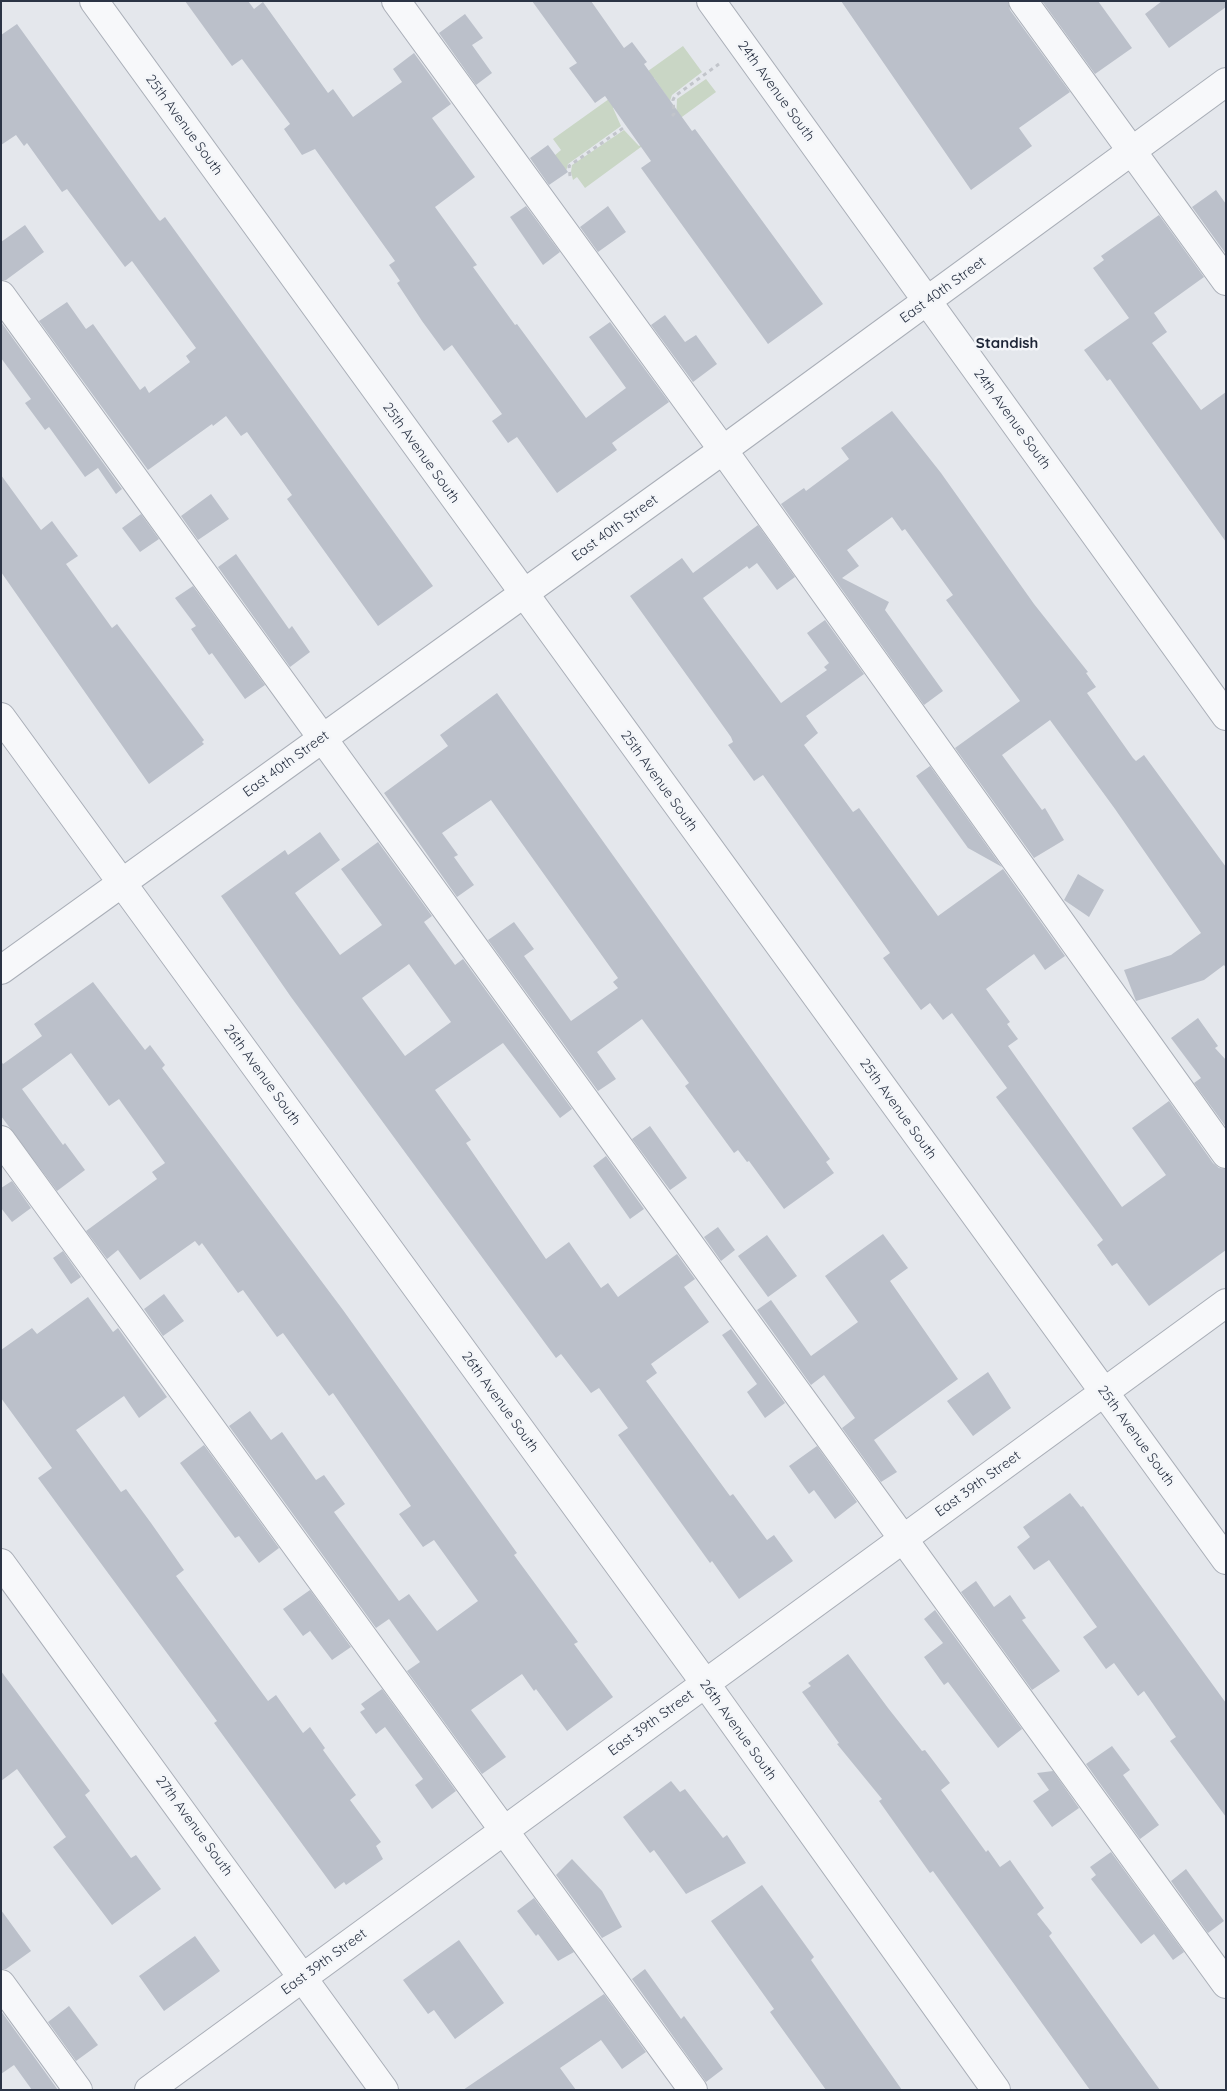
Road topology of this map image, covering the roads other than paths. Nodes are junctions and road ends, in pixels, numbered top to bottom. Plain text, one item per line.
1 (94, 1) edge
2 (396, 1) edge
3 (711, 1) edge
4 (1023, 1) edge
5 (1226, 82) edge
6 (1132, 151) junction
7 (1226, 281) edge
8 (1, 295) edge
9 (927, 302) junction
10 (723, 450) junction
11 (523, 594) junction
12 (1226, 716) edge
13 (1, 717) edge
14 (322, 737) junction
15 (122, 883) junction
16 (1, 970) edge
17 (1, 1140) edge
18 (1226, 1154) edge
19 (1226, 1303) edge
20 (1105, 1393) junction
21 (903, 1538) junction
22 (1226, 1560) edge
23 (1, 1563) edge
24 (704, 1683) junction
25 (504, 1829) junction
26 (303, 1977) junction
27 (1, 1984) edge
28 (1226, 1984) edge
29 (78, 2090) edge
30 (149, 2090) edge
31 (384, 2090) edge
32 (693, 2090) edge
33 (996, 2090) edge

1 - 11 street, 25th Avenue South
2 - 10 street
3 - 9 street, 24th Avenue South
4 - 6 street
5 - 6 street, East 40th Street
6 - 7 street
6 - 9 street, East 40th Street
8 - 14 street
9 - 10 street, East 40th Street
9 - 12 street, 24th Avenue South
10 - 11 street, East 40th Street
10 - 18 street
11 - 14 street, East 40th Street
11 - 20 street, 25th Avenue South
13 - 15 street, 26th Avenue South
14 - 15 street, East 40th Street
14 - 21 street
15 - 16 street, East 40th Street
15 - 24 street, 26th Avenue South
17 - 25 street
19 - 20 street, East 39th Street
20 - 21 street, East 39th Street
20 - 22 street, 25th Avenue South
21 - 24 street, East 39th Street
21 - 28 street
23 - 26 street, 27th Avenue South
24 - 25 street, East 39th Street
24 - 33 street, 26th Avenue South
25 - 26 street, East 39th Street
25 - 32 street
26 - 30 street, East 39th Street
26 - 31 street, 27th Avenue South
27 - 29 street

